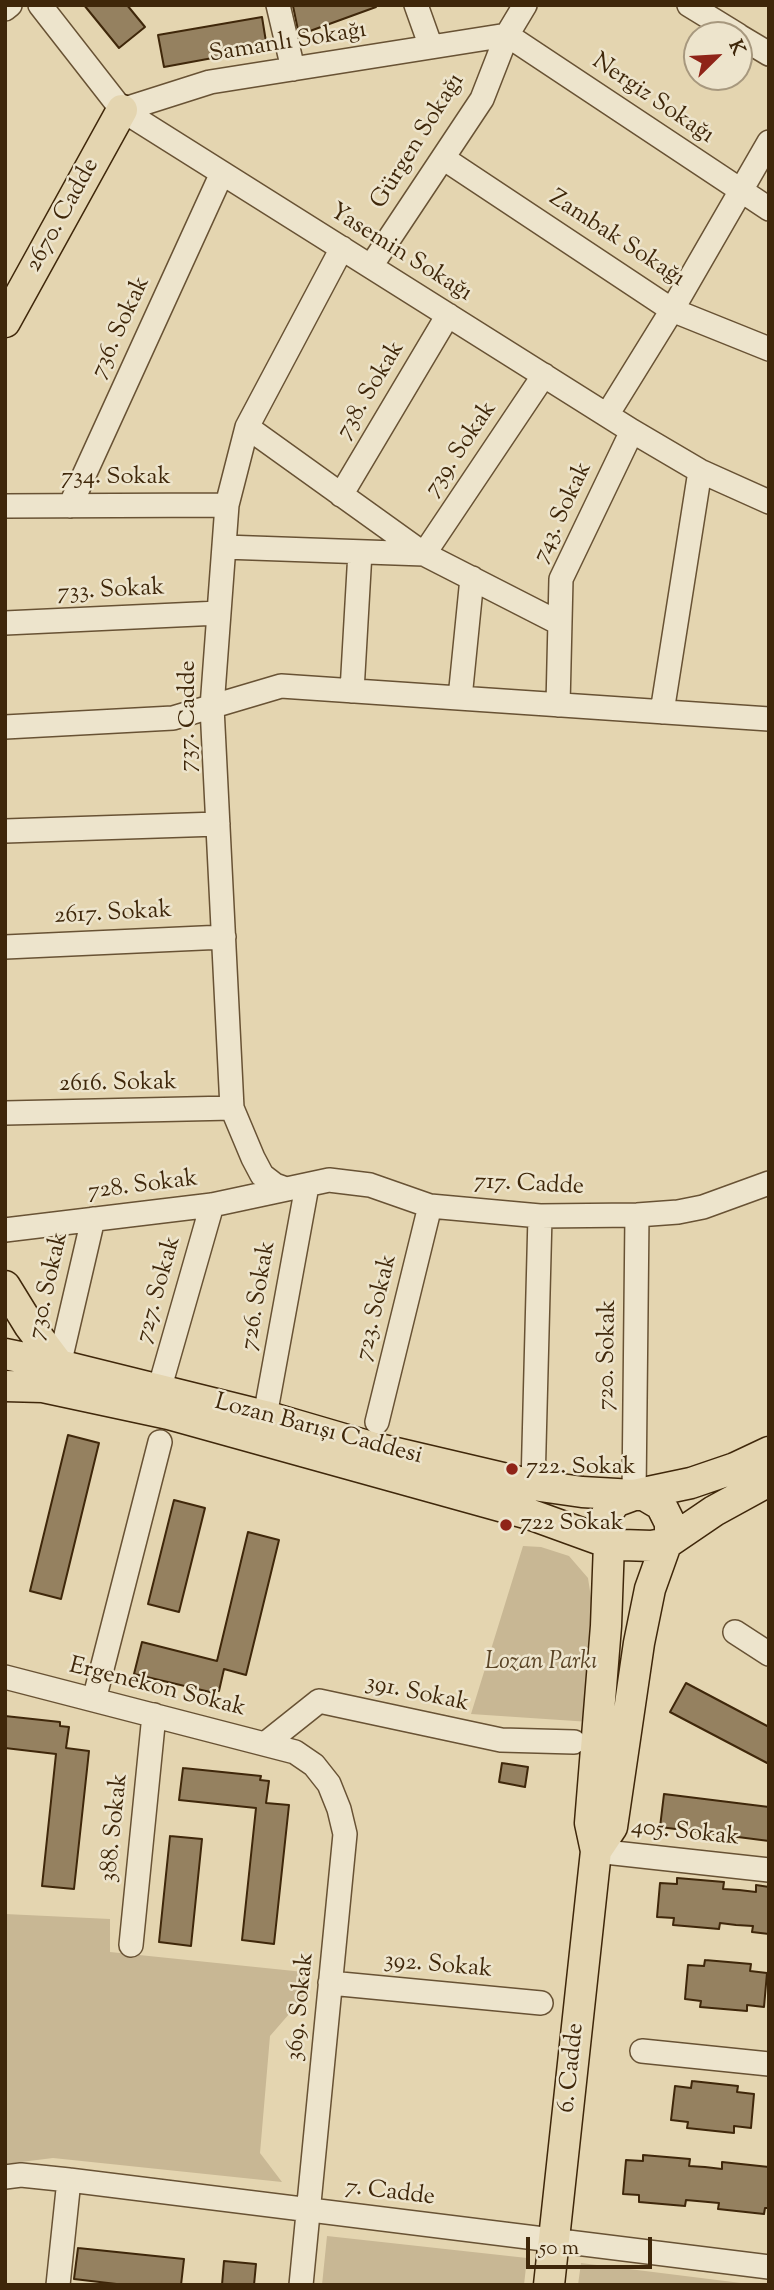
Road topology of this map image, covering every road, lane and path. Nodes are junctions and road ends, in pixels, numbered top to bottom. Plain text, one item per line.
1 (10, 5) edge
2 (40, 5) edge
3 (278, 5) edge
4 (416, 5) edge
5 (526, 5) edge
6 (690, 5) edge
7 (5, 9) edge
8 (716, 21) edge
9 (507, 35) junction
10 (753, 44) edge
11 (431, 47) junction
12 (769, 54) edge
13 (293, 69) junction
14 (122, 110) junction
15 (769, 142) edge
16 (443, 158) junction
17 (222, 173) junction
18 (740, 190) junction
19 (769, 209) edge
20 (342, 248) junction
21 (371, 266) junction
22 (672, 310) junction
23 (448, 315) junction
24 (5, 322) edge
25 (769, 349) edge
26 (544, 375) junction
27 (607, 415) junction
28 (247, 427) junction
29 (632, 431) junction
30 (700, 471) junction
31 (341, 495) junction
32 (769, 502) edge
33 (227, 505) junction
34 (5, 506) edge
35 (70, 506) junction
36 (224, 547) junction
37 (360, 552) junction
38 (424, 554) junction
39 (471, 578) junction
40 (219, 613) junction
41 (559, 623) junction
42 (5, 624) edge
43 (352, 691) junction
44 (460, 698) junction
45 (558, 705) junction
46 (212, 707) junction
47 (662, 712) junction
48 (769, 719) edge
49 (5, 727) edge
50 (218, 824) junction
51 (5, 831) edge
52 (224, 937) junction
53 (5, 947) edge
54 (232, 1108) junction
55 (5, 1113) edge
56 (769, 1183) edge
57 (297, 1187) junction
58 (212, 1205) junction
59 (430, 1206) junction
60 (540, 1216) junction
61 (637, 1216) junction
62 (93, 1219) junction
63 (5, 1230) edge
64 (5, 1286) edge
65 (5, 1354) edge
66 (58, 1365) junction
67 (5, 1386) edge
68 (159, 1390) junction
69 (265, 1416) junction
70 (377, 1422) dead end
71 (160, 1442) dead end
72 (769, 1452) edge
73 (769, 1481) edge
74 (533, 1485) junction
75 (634, 1494) junction
76 (609, 1543) junction
77 (667, 1543) junction
78 (735, 1632) dead end
79 (769, 1654) edge
80 (5, 1677) edge
81 (94, 1700) junction
82 (154, 1716) junction
83 (574, 1742) dead end
84 (265, 1744) junction
85 (295, 1752) joint
86 (596, 1851) junction
87 (769, 1870) edge
88 (131, 1945) dead end
89 (330, 1983) junction
90 (541, 2003) dead end
91 (642, 2051) dead end
92 (769, 2064) edge
93 (5, 2177) edge
94 (69, 2180) junction
95 (308, 2210) junction
96 (554, 2241) junction
97 (769, 2267) edge
98 (58, 2285) edge
99 (301, 2285) edge
100 (549, 2285) edge

1 - 7 street
2 - 14 street, Yasemin Sokağı
3 - 13 street
4 - 11 street
5 - 9 street, Gürgen Sokağı
6 - 8 street
9 - 11 street, Samanlı Sokağı
9 - 16 street, Gürgen Sokağı
9 - 18 street, Nergiz Sokağı
10 - 12 street
11 - 13 street, Samanlı Sokağı
13 - 14 street, Samanlı Sokağı
14 - 17 street, Yasemin Sokağı
14 - 24 main road, 2670. Cadde
15 - 18 street
16 - 21 street, Gürgen Sokağı
16 - 22 street, Zambak Sokağı
17 - 20 street, Yasemin Sokağı
17 - 35 street, 736. Sokak
18 - 19 street, Nergiz Sokağı
18 - 22 street
20 - 21 street, Yasemin Sokağı
20 - 28 street, 737. Cadde
21 - 23 street, Yasemin Sokağı
22 - 25 street, Zambak Sokağı
22 - 27 street
23 - 26 street, Yasemin Sokağı
23 - 31 street, 738. Sokak
26 - 27 street, Yasemin Sokağı
26 - 38 street, 739. Sokak
27 - 29 street, Yasemin Sokağı
28 - 31 street
28 - 33 street, 737. Cadde
29 - 30 street, Yasemin Sokağı
29 - 41 street, 743. Sokak
30 - 32 street, Yasemin Sokağı
30 - 47 street
31 - 38 street
33 - 35 street, 734. Sokak
33 - 36 street, 737. Cadde
34 - 35 street, 734. Sokak
36 - 37 street
36 - 40 street, 737. Cadde
37 - 38 street
37 - 43 street
38 - 39 street
39 - 41 street
39 - 44 street
40 - 42 street, 733. Sokak
40 - 46 street, 737. Cadde
41 - 45 street, 743. Sokak
43 - 44 street
43 - 46 street
44 - 45 street
45 - 47 street
46 - 49 street
46 - 50 street, 737. Cadde
47 - 48 street
50 - 51 street
50 - 52 street, 737. Cadde
52 - 53 street, 2617. Sokak
52 - 54 street, 737. Cadde
54 - 55 street, 2616. Sokak
54 - 57 street, 737. Cadde
56 - 61 street, 717. Cadde
57 - 58 street, 728. Sokak
57 - 59 street, 717. Cadde
57 - 69 street, 726. Sokak
58 - 62 street, 728. Sokak
58 - 68 street, 727. Sokak
59 - 60 street, 717. Cadde
59 - 70 street, 723. Sokak
60 - 61 street, 717. Cadde
60 - 74 street
61 - 75 street, 720. Sokak
62 - 63 street, 728. Sokak
62 - 66 street, 730. Sokak
64 - 66 main road
65 - 66 main road, Lozan Barışı Caddesi
66 - 68 main road, Lozan Barışı Caddesi
67 - 76 main road, Lozan Barışı Caddesi
68 - 69 main road, Lozan Barışı Caddesi
69 - 74 main road, Lozan Barışı Caddesi
71 - 81 street
72 - 75 main road, Lozan Barışı Caddesi
73 - 77 main road
74 - 75 main road, Lozan Barışı Caddesi
75 - 76 main road, Lozan Barışı Caddesi
75 - 77 main road, Lozan Barışı Caddesi
76 - 77 main road, Lozan Barışı Caddesi
76 - 86 main road, 6. Cadde
77 - 86 main road, 6. Cadde
78 - 79 street
80 - 81 street, Ergenekon Sokak
81 - 82 street, Ergenekon Sokak
82 - 84 street, Ergenekon Sokak
82 - 88 street, 388. Sokak
83 - 84 street, 391. Sokak
84 - 85 street, Ergenekon Sokak
85 - 89 street, 369. Sokak
86 - 87 street, 405. Sokak
86 - 96 main road, 6. Cadde
89 - 90 street, 392. Sokak
89 - 95 street, 369. Sokak
91 - 92 street
93 - 94 street, 7. Cadde
94 - 95 street, 7. Cadde
94 - 98 street
95 - 96 street, 7. Cadde
95 - 99 street, 369. Sokak
96 - 97 street, 7. Cadde
96 - 100 main road, 6. Cadde

